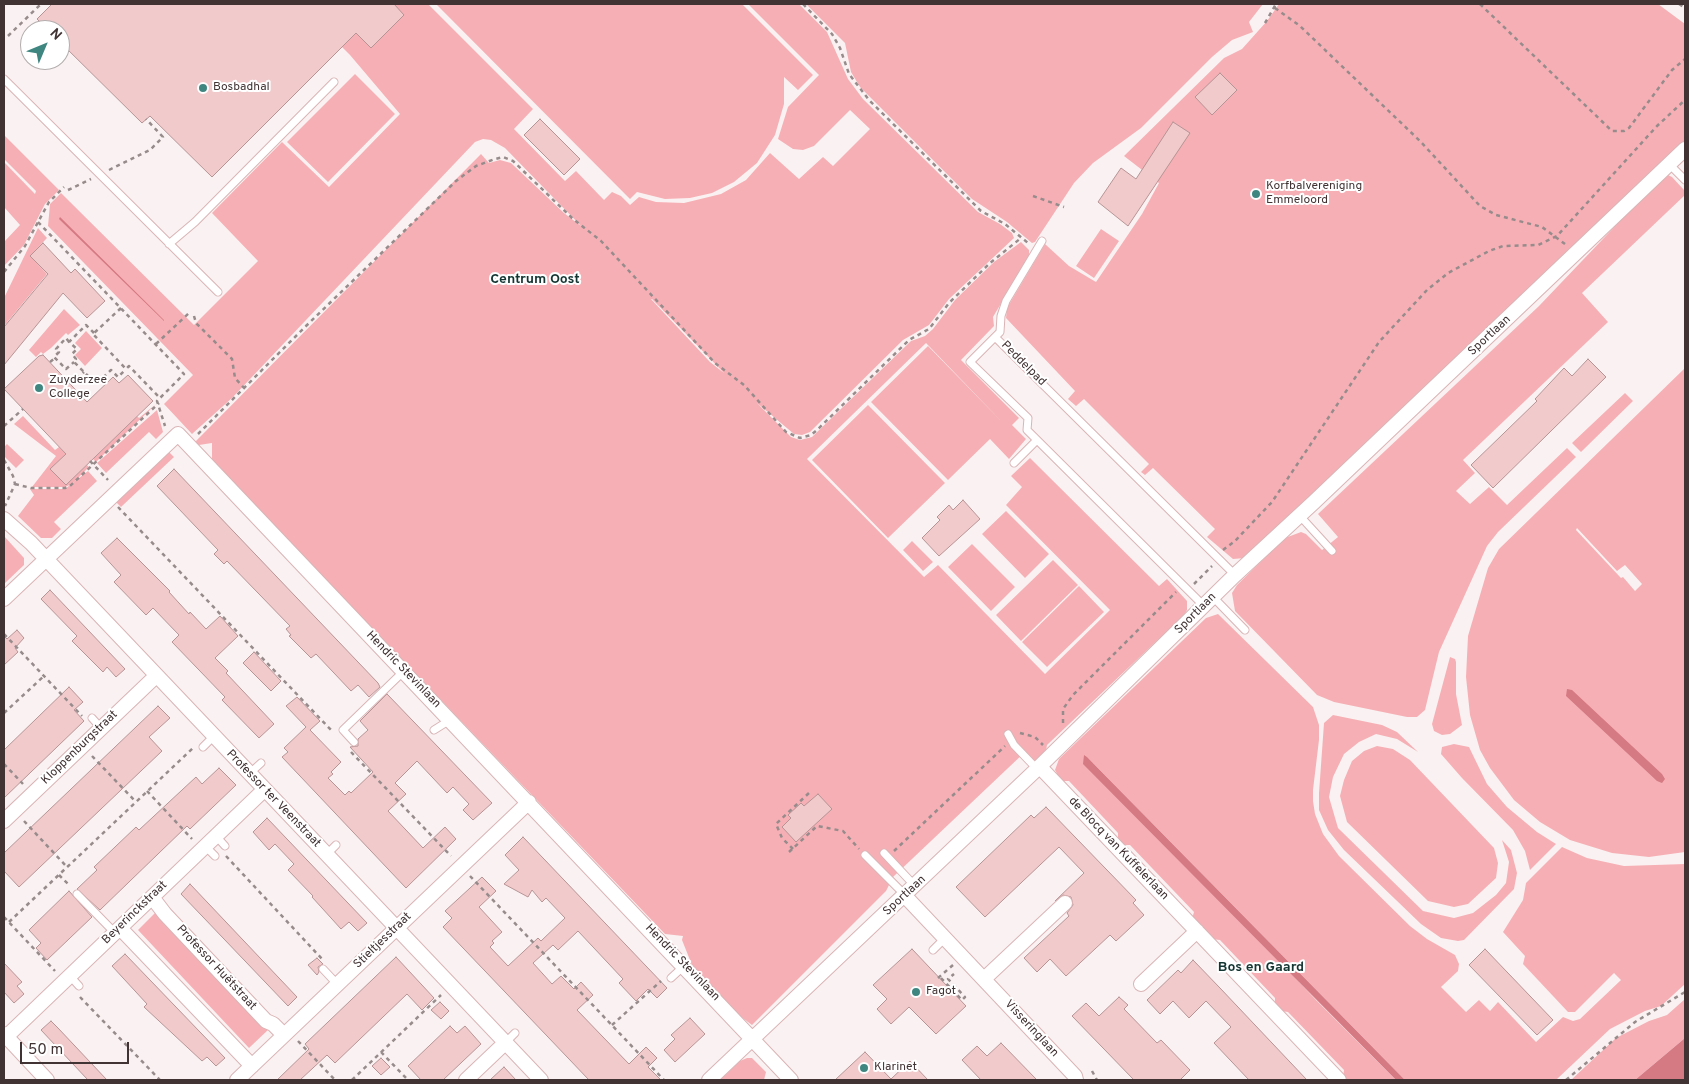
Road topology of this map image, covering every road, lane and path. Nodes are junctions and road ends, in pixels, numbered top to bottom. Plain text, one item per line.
1 (41, 4) edge
2 (804, 4) edge
3 (1276, 4) edge
4 (1480, 4) edge
5 (1679, 4) edge
6 (1275, 8) junction
7 (1685, 8) edge
8 (1265, 23) dead end
9 (8, 36) dead end
10 (1685, 59) edge
11 (4, 79) edge
12 (334, 82) dead end
13 (1685, 100) edge
14 (146, 119) dead end
15 (1685, 149) edge
16 (150, 150) dead end
17 (1669, 164) junction
18 (1685, 180) edge
19 (64, 187) dead end
20 (1033, 196) dead end
21 (1064, 206) dead end
22 (38, 222) junction
23 (1557, 236) junction
24 (1021, 238) junction
25 (1042, 240) dead end
26 (169, 244) junction
27 (1570, 248) dead end
28 (1035, 250) junction
29 (4, 272) edge
30 (218, 292) dead end
31 (121, 308) junction
32 (190, 312) dead end
33 (194, 316) dead end
34 (94, 333) junction
35 (995, 337) junction
36 (69, 342) junction
37 (156, 344) junction
38 (55, 358) junction
39 (50, 362) dead end
40 (74, 362) junction
41 (126, 369) junction
42 (84, 372) junction
43 (71, 384) dead end
44 (245, 388) junction
45 (160, 398) junction
46 (159, 403) junction
47 (23, 408) dead end
48 (4, 426) edge
49 (166, 428) dead end
50 (200, 432) dead end
51 (1037, 440) junction
52 (4, 460) edge
53 (90, 461) dead end
54 (1014, 463) dead end
55 (94, 464) junction
56 (111, 483) dead end
57 (15, 484) junction
58 (4, 507) edge
59 (123, 512) dead end
60 (1300, 516) junction
61 (4, 519) edge
62 (1222, 551) dead end
63 (1332, 551) dead end
64 (46, 560) junction
65 (1215, 563) dead end
66 (1235, 575) junction
67 (1193, 585) dead end
68 (1179, 590) dead end
69 (4, 599) edge
70 (1208, 602) junction
71 (1245, 630) dead end
72 (4, 634) edge
73 (404, 671) junction
74 (44, 676) junction
75 (156, 676) junction
76 (4, 713) edge
77 (448, 721) junction
78 (94, 723) junction
79 (1064, 729) dead end
80 (436, 732) dead end
81 (335, 735) dead end
82 (213, 737) junction
83 (1010, 737) junction
84 (354, 742) dead end
85 (201, 744) joint
86 (349, 749) dead end
87 (1049, 752) junction
88 (91, 755) dead end
89 (261, 763) dead end
90 (4, 764) edge
91 (1038, 768) junction
92 (249, 774) junction
93 (24, 784) dead end
94 (264, 790) junction
95 (147, 791) junction
96 (810, 792) dead end
97 (136, 802) junction
98 (528, 802) junction
99 (23, 820) dead end
100 (4, 821) edge
101 (191, 838) dead end
102 (216, 847) junction
103 (793, 849) junction
104 (445, 850) dead end
105 (789, 852) dead end
106 (887, 854) joint
107 (865, 855) joint
108 (67, 867) junction
109 (59, 875) junction
110 (476, 883) dead end
111 (910, 891) junction
112 (77, 894) joint
113 (152, 897) junction
114 (1065, 903) dead end
115 (4, 917) edge
116 (9, 922) junction
117 (396, 928) junction
118 (117, 930) junction
119 (1197, 931) junction
120 (945, 938) junction
121 (933, 950) dead end
122 (684, 965) junction
123 (324, 966) joint
124 (53, 969) dead end
125 (946, 973) dead end
126 (954, 974) dead end
127 (671, 978) dead end
128 (984, 979) junction
129 (660, 981) dead end
130 (74, 984) junction
131 (338, 984) junction
132 (1141, 984) dead end
133 (1685, 992) edge
134 (440, 996) dead end
135 (612, 1025) junction
136 (284, 1035) junction
137 (5, 1036) edge
138 (510, 1038) junction
139 (754, 1039) junction
140 (298, 1042) dead end
141 (381, 1052) junction
142 (252, 1066) junction
143 (1092, 1071) dead end
144 (788, 1079) edge
145 (47, 1080) edge
146 (160, 1080) edge
147 (237, 1080) edge
148 (335, 1080) edge
149 (352, 1080) edge
150 (408, 1080) edge
151 (466, 1080) edge
152 (541, 1080) edge
153 (664, 1080) edge
154 (709, 1080) edge
155 (1076, 1080) edge
156 (1097, 1080) edge
157 (1339, 1080) edge
158 (1566, 1080) edge

1 - 9 path
2 - 24 path
3 - 6 path
4 - 10 path
5 - 7 path
6 - 8 path
6 - 23 path
11 - 26 lane
12 - 26 lane
13 - 23 path
14 - 16 path
15 - 17 street, Sportlaan
17 - 18 lane
17 - 60 street, Sportlaan
19 - 22 path
20 - 21 path
22 - 29 path
22 - 31 path
23 - 27 path
23 - 62 path
24 - 28 path
24 - 44 path
25 - 28 lane, Peddelpad
26 - 30 lane
28 - 35 lane, Peddelpad
31 - 34 path
31 - 37 path
32 - 37 path
33 - 44 path
34 - 36 path
34 - 41 path
35 - 51 lane
35 - 66 lane, Peddelpad
36 - 38 path
36 - 40 path
37 - 45 path
38 - 39 path
38 - 40 path
40 - 42 path
41 - 42 path
41 - 45 path
42 - 43 path
44 - 50 path
45 - 46 path
46 - 49 path
46 - 55 path
47 - 48 path
51 - 54 lane
51 - 70 lane
52 - 57 path
53 - 55 path
55 - 56 path
55 - 57 path
57 - 58 path
59 - 81 path
60 - 63 lane
60 - 66 street, Sportlaan
61 - 64 street, Professor ter Veenstraat
64 - 69 street
64 - 73 street, Hendric Stevinlaan
64 - 75 street, Professor ter Veenstraat
65 - 67 path
66 - 70 street, Sportlaan
68 - 79 path
70 - 71 lane
70 - 87 street, Sportlaan
72 - 74 path
73 - 77 street, Hendric Stevinlaan
73 - 84 lane
74 - 76 path
74 - 78 path
75 - 78 street, Kloppenburgstraat
75 - 82 street, Professor ter Veenstraat
77 - 80 lane
77 - 98 street, Hendric Stevinlaan
78 - 100 street, Kloppenburgstraat
82 - 85 lane
82 - 92 street, Professor ter Veenstraat
83 - 87 path
83 - 91 lane
83 - 106 path
85 - 95 path
86 - 104 path
87 - 91 street, Sportlaan
88 - 97 path
89 - 92 lane
90 - 93 path
91 - 111 street, Sportlaan
91 - 119 street, de Blocq van Kuffelerlaan
92 - 94 street, Professor ter Veenstraat
94 - 102 street, Beyerinckstraat
94 - 117 street, Professor ter Veenstraat
95 - 97 path
95 - 101 path
96 - 103 path
97 - 108 path
98 - 117 street, Stieltjesstraat
98 - 122 street, Hendric Stevinlaan
99 - 108 path
102 - 113 street, Beyerinckstraat
102 - 123 path
103 - 105 path
103 - 107 path
106 - 111 lane
107 - 111 lane
108 - 109 path
109 - 112 path
109 - 116 path
110 - 135 path
111 - 120 street, Visseringlaan
111 - 139 street, Sportlaan
112 - 118 lane
113 - 118 street, Beyerinckstraat
113 - 136 street, Professor Huëtstraat
114 - 128 street
115 - 116 path
116 - 124 path
117 - 131 street, Stieltjesstraat
117 - 138 street, Professor ter Veenstraat
118 - 130 street, Beyerinckstraat
118 - 142 street
119 - 132 street
119 - 157 street, de Blocq van Kuffelerlaan
120 - 121 lane
120 - 128 street, Visseringlaan
122 - 127 lane
122 - 139 street, Hendric Stevinlaan
123 - 131 lane
125 - 126 path
128 - 155 street, Visseringlaan
129 - 135 path
130 - 137 street, Beyerinckstraat
130 - 146 path
131 - 136 street, Stieltjesstraat
133 - 158 path
134 - 141 path
135 - 153 path
136 - 142 street, Stieltjesstraat
137 - 145 street
138 - 151 street
138 - 152 street, Professor ter Veenstraat
139 - 144 street, Hendric Stevinlaan
139 - 154 street, Sportlaan
140 - 148 path
141 - 149 path
141 - 150 path
142 - 147 street, Stieltjesstraat
143 - 156 path

